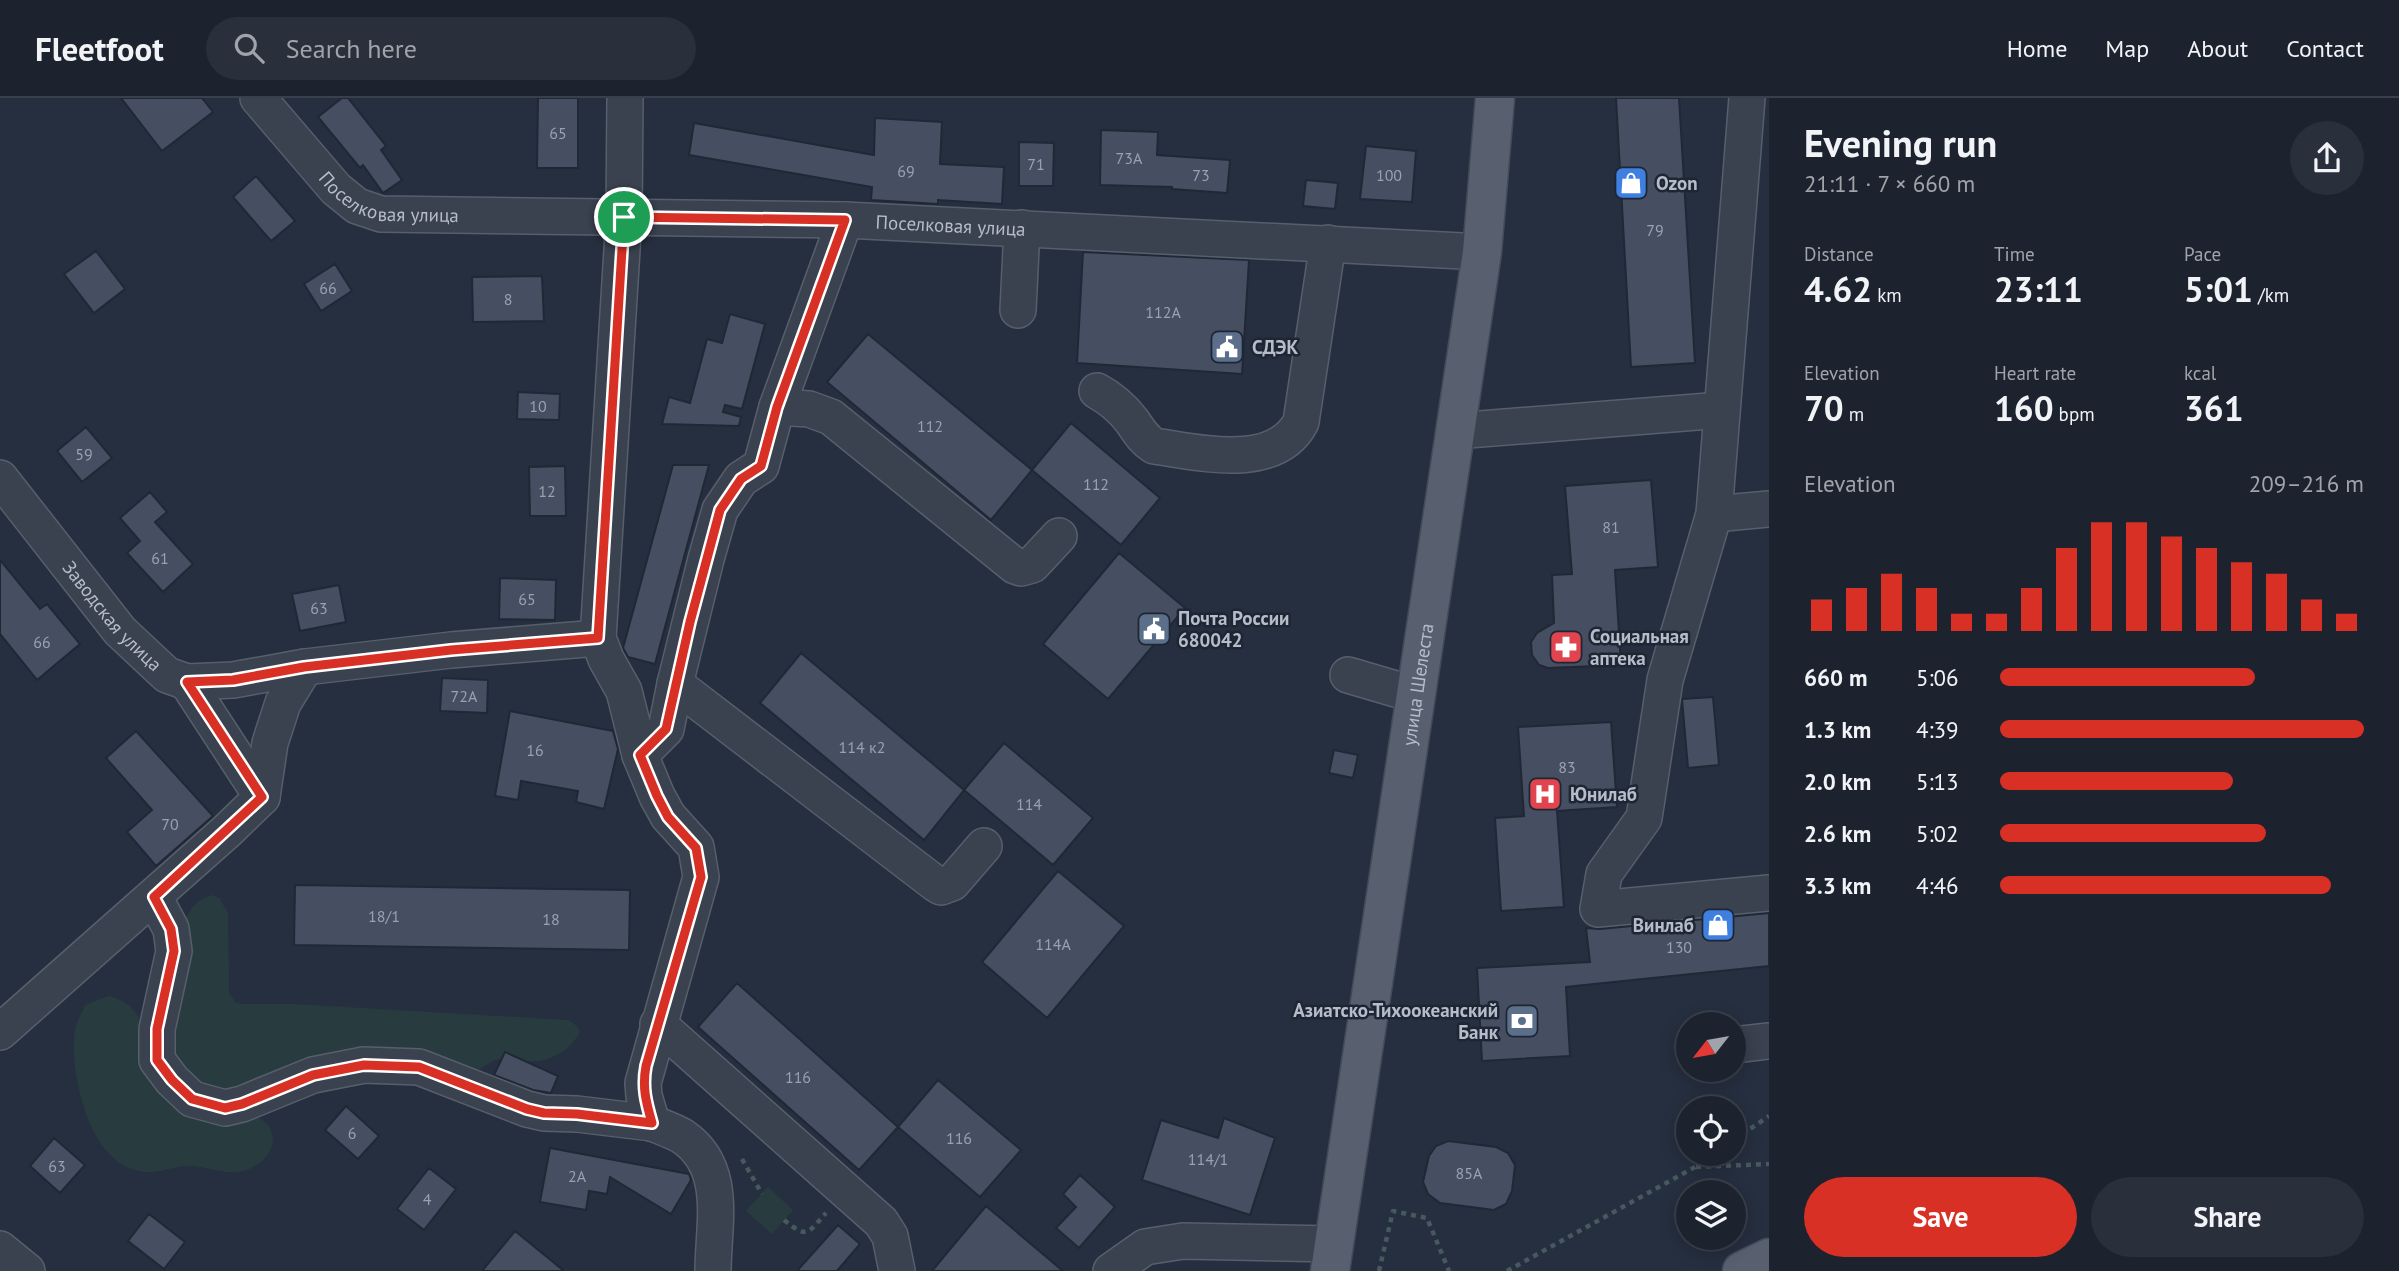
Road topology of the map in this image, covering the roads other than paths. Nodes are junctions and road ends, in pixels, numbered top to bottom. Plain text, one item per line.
1 (258, 98) edge
2 (625, 98) edge
3 (1495, 98) edge
4 (1747, 98) edge
5 (624, 217) junction
6 (845, 220) junction
7 (1023, 228) junction
8 (1328, 243) junction
9 (1482, 251) junction
10 (1018, 310) dead end
11 (1097, 391) dead end
12 (777, 407) junction
13 (1722, 410) junction
14 (1455, 431) junction
15 (0, 478) edge
16 (1769, 509) edge
17 (1714, 514) junction
18 (1059, 536) dead end
19 (598, 638) junction
20 (304, 667) junction
21 (1348, 675) dead end
22 (187, 682) junction
23 (674, 684) junction
24 (1416, 695) junction
25 (640, 755) junction
26 (262, 797) junction
27 (984, 846) dead end
28 (1769, 893) edge
29 (154, 897) junction
30 (658, 1024) junction
31 (0, 1032) edge
32 (1769, 1041) edge
33 (1746, 1044) edge
34 (652, 1123) junction
35 (0, 1249) edge
36 (1332, 1257) edge
37 (1769, 1258) edge
38 (27, 1271) edge
39 (713, 1271) edge
40 (897, 1271) edge
41 (1111, 1271) edge
42 (1742, 1271) edge

1 - 5 street, Поселковая улица
2 - 5 street
3 - 9 main road, улица Шелеста
4 - 13 street
5 - 6 street, Поселковая улица
5 - 19 street
6 - 7 street, Поселковая улица
6 - 12 street
7 - 8 street, Поселковая улица
7 - 10 street
8 - 9 street, Поселковая улица
8 - 11 street
9 - 14 main road, улица Шелеста
12 - 18 street
12 - 23 street
13 - 14 street
13 - 17 street
14 - 24 main road, улица Шелеста
15 - 22 street, Заводская улица
16 - 17 street
17 - 28 street
19 - 20 street
19 - 25 street
20 - 22 street
20 - 26 street
21 - 24 street
22 - 26 street
23 - 25 street
23 - 27 street
24 - 36 main road, улица Шелеста
25 - 30 street
26 - 29 street
29 - 31 street
29 - 34 street
30 - 34 street
30 - 40 street
32 - 33 street
34 - 39 street
35 - 38 street
36 - 41 street
37 - 42 main road

